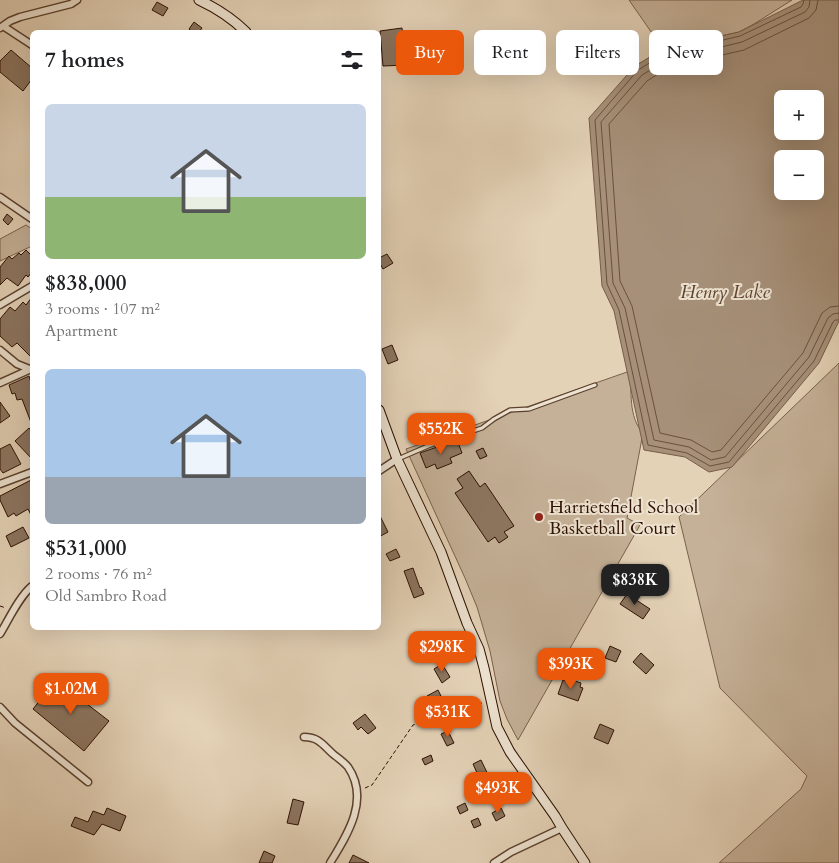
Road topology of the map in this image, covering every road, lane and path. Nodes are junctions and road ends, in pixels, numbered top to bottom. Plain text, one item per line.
1 (77, 0) edge
2 (200, 0) edge
3 (2, 27) edge
4 (244, 30) edge
5 (30, 44) edge
6 (0, 197) edge
7 (30, 217) edge
8 (30, 287) edge
9 (0, 306) edge
10 (0, 350) edge
11 (30, 368) edge
12 (30, 370) edge
13 (0, 383) edge
14 (595, 385) dead end
15 (381, 415) edge
16 (397, 459) junction
17 (381, 470) edge
18 (30, 473) edge
19 (0, 484) edge
20 (30, 589) edge
21 (0, 634) edge
22 (490, 701) junction
23 (0, 707) edge
24 (304, 737) dead end
25 (88, 782) dead end
26 (357, 790) junction
27 (562, 828) junction
28 (330, 863) edge
29 (494, 863) edge
30 (585, 863) edge

1 - 3 street
2 - 4 main road
3 - 5 street
6 - 7 street
8 - 9 street
10 - 11 street
12 - 13 street
14 - 16 lane
15 - 16 main road
16 - 17 street
16 - 22 main road
18 - 19 street
20 - 21 street
22 - 26 path
22 - 27 main road
23 - 25 street
24 - 26 street
26 - 28 street
27 - 29 street
27 - 30 main road

